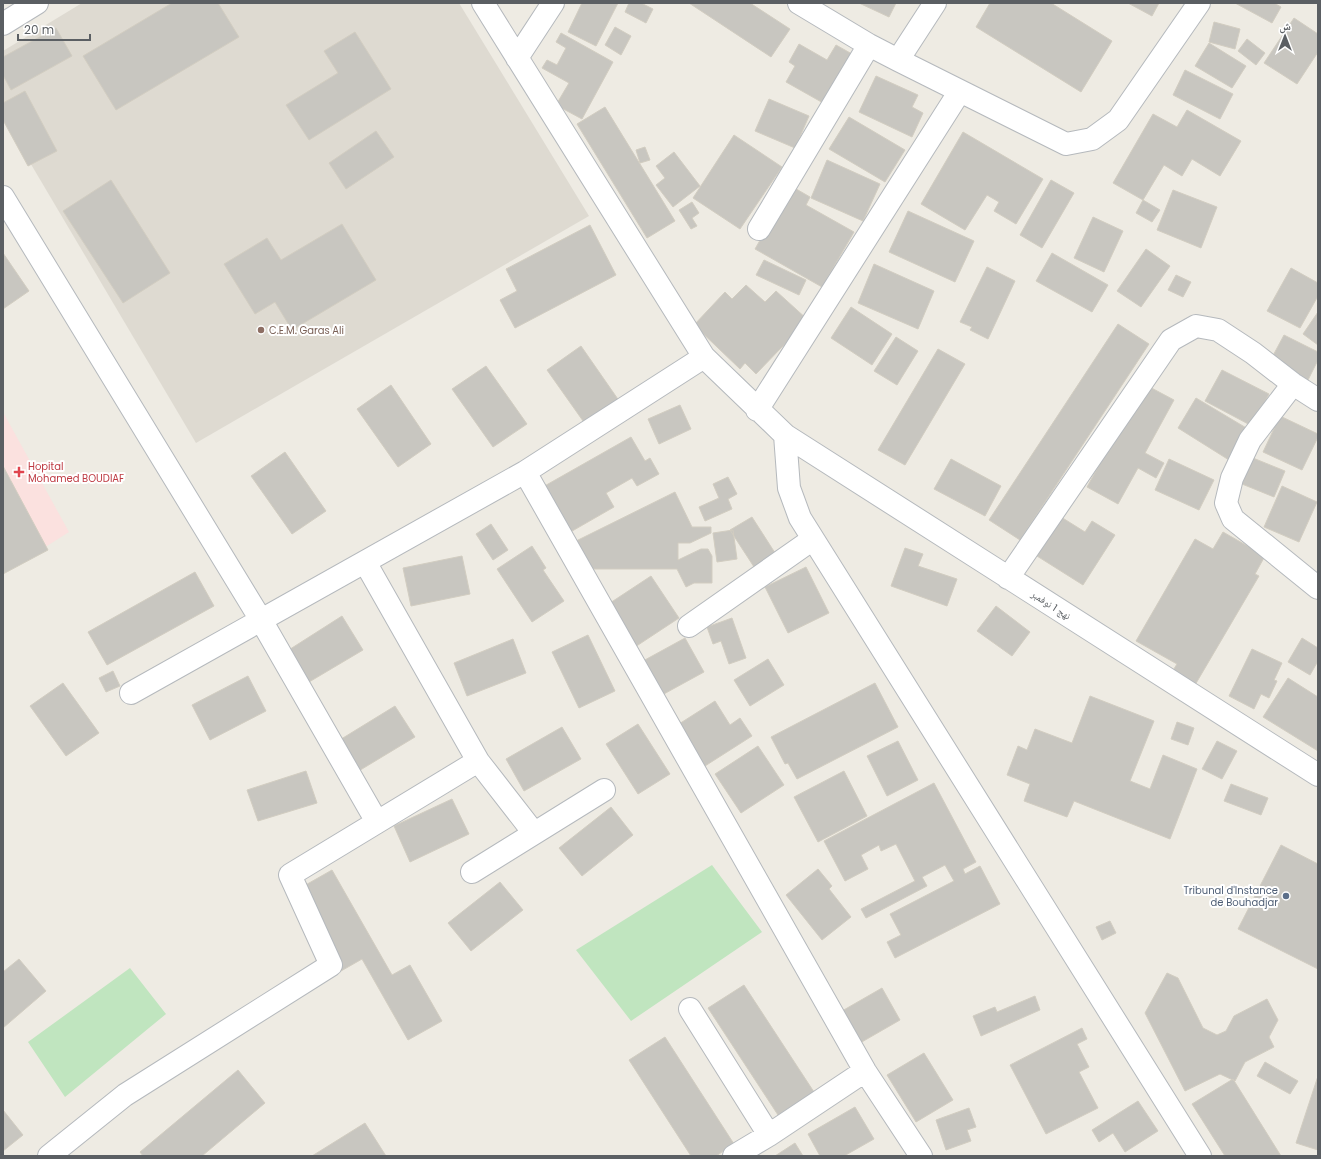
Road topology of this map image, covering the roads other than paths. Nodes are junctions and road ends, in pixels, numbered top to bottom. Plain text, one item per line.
1 (37, 3) edge
2 (483, 3) edge
3 (553, 3) edge
4 (799, 3) edge
5 (936, 3) edge
6 (1199, 3) edge
7 (3, 24) edge
8 (869, 45) junction
9 (517, 58) junction
10 (898, 60) junction
11 (960, 91) junction
12 (3, 197) edge
13 (759, 229) dead end
14 (704, 357) junction
15 (1293, 384) junction
16 (1318, 400) edge
17 (757, 410) junction
18 (785, 435) junction
19 (524, 472) junction
20 (813, 539) junction
21 (365, 562) junction
22 (1008, 578) junction
23 (1318, 588) edge
24 (261, 620) junction
25 (689, 626) dead end
26 (131, 693) dead end
27 (478, 761) junction
28 (1318, 775) edge
29 (604, 790) dead end
30 (377, 822) junction
31 (534, 833) junction
32 (472, 872) dead end
33 (690, 1009) dead end
34 (865, 1071) junction
35 (769, 1135) junction
36 (49, 1156) edge
37 (734, 1156) edge
38 (921, 1156) edge
39 (1200, 1156) edge

1 - 7 street
2 - 9 street, نهج 1 نوفمبر
3 - 9 street
4 - 8 street
5 - 10 street
6 - 11 street
8 - 10 street
8 - 13 street
9 - 14 street, نهج 1 نوفمبر
10 - 11 street
11 - 17 street
12 - 24 street
14 - 17 street, نهج 1 نوفمبر
14 - 19 street
15 - 16 street
15 - 22 street
15 - 23 street
17 - 18 street, نهج 1 نوفمبر
18 - 20 street
18 - 22 street, نهج 1 نوفمبر
19 - 21 street
19 - 34 street
20 - 25 street
20 - 39 street
21 - 24 street
21 - 27 street
22 - 28 street, نهج 1 نوفمبر
24 - 26 street
24 - 30 street
27 - 30 street
27 - 31 street
29 - 31 street
30 - 36 street
31 - 32 street
33 - 35 street
34 - 35 street
34 - 38 street
35 - 37 street

